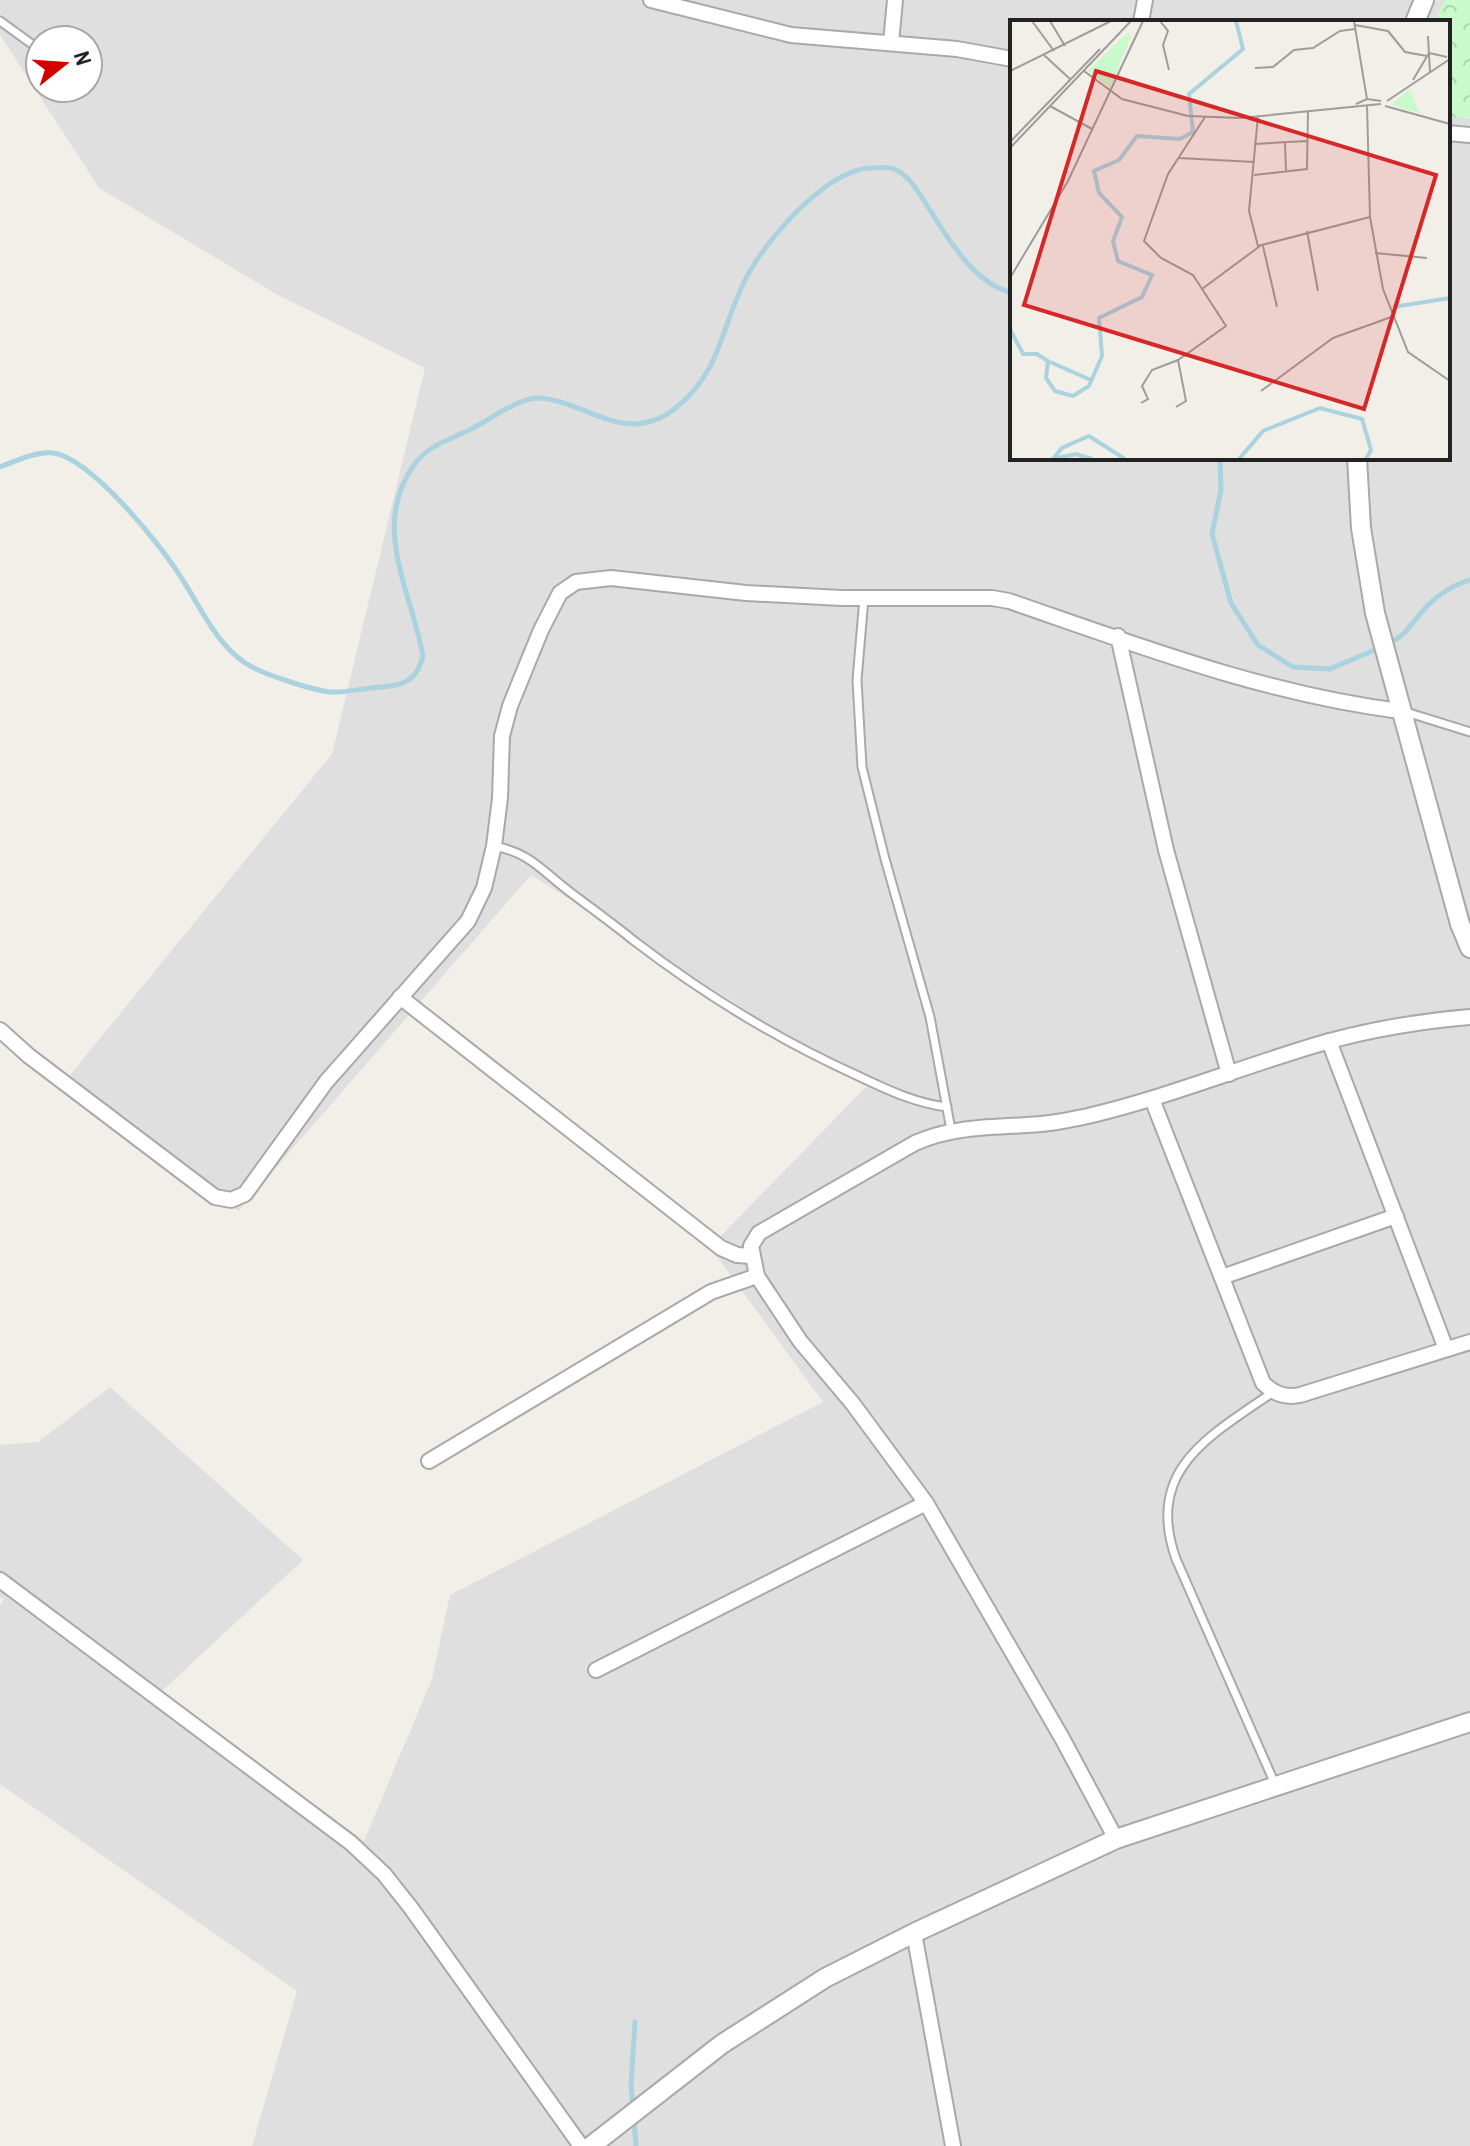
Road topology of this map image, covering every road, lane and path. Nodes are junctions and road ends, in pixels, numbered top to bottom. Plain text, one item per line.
1 (651, 0) edge
2 (895, 0) edge
3 (1145, 0) edge
4 (1424, 0) edge
5 (1141, 20) edge
6 (1416, 20) edge
7 (0, 21) edge
8 (24, 38) edge
9 (891, 43) junction
10 (1010, 59) edge
11 (1450, 133) edge
12 (1470, 135) edge
13 (1357, 460) edge
14 (864, 598) junction
15 (1118, 636) junction
16 (1400, 711) junction
17 (1470, 732) edge
18 (494, 846) junction
19 (1470, 948) edge
20 (400, 997) junction
21 (1470, 1017) edge
22 (0, 1030) edge
23 (1329, 1041) junction
24 (1229, 1074) junction
25 (1152, 1099) junction
26 (947, 1107) junction
27 (951, 1130) junction
28 (1396, 1216) junction
29 (752, 1256) junction
30 (757, 1276) junction
31 (1222, 1277) junction
32 (1470, 1342) edge
33 (1446, 1349) junction
34 (1273, 1392) junction
35 (429, 1461) dead end
36 (926, 1503) junction
37 (0, 1580) edge
38 (596, 1670) dead end
39 (1470, 1722) edge
40 (1276, 1786) junction
41 (1116, 1839) junction
42 (914, 1933) junction
43 (581, 2146) edge
44 (591, 2146) edge
45 (953, 2146) edge

1 - 9 street
2 - 9 street
3 - 5 street
4 - 6 street
7 - 8 lane
9 - 10 street
11 - 12 street
13 - 16 street
14 - 15 street
14 - 18 street
14 - 26 lane
15 - 16 street
15 - 24 street
16 - 17 lane
16 - 19 street
18 - 20 street
18 - 26 lane
20 - 22 street
20 - 29 street
21 - 23 street
23 - 24 street
23 - 28 street
24 - 25 street
25 - 27 street
25 - 31 street
26 - 27 lane
27 - 29 street
28 - 31 street
28 - 33 street
29 - 30 street
30 - 35 street
30 - 36 street
31 - 34 street
32 - 33 street
33 - 34 street
34 - 40 lane
36 - 38 street
36 - 41 street
37 - 43 street
39 - 40 street
40 - 41 street
41 - 42 street
42 - 44 street
42 - 45 street

